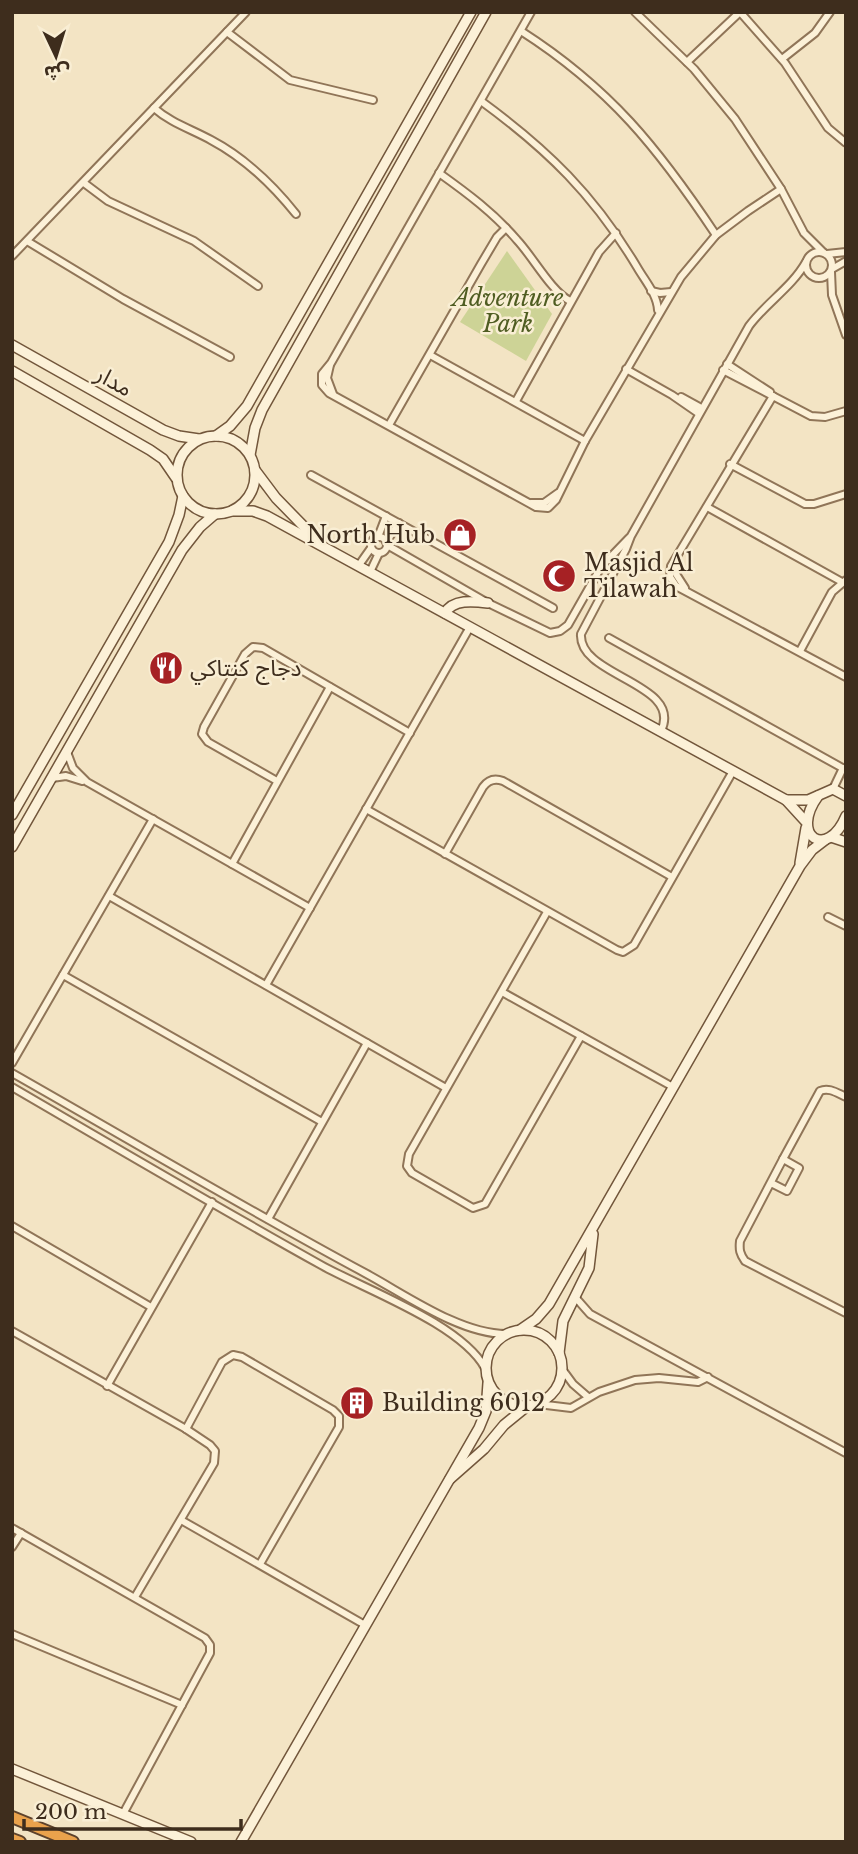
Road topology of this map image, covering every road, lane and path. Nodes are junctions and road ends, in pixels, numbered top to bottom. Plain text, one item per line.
1 (246, 12) edge
2 (471, 12) edge
3 (486, 12) edge
4 (531, 12) edge
5 (635, 12) edge
6 (740, 12) edge
7 (830, 12) edge
8 (521, 30) junction
9 (228, 32) junction
10 (782, 60) junction
11 (687, 62) junction
12 (373, 100) dead end
13 (481, 101) junction
14 (154, 108) junction
15 (846, 143) edge
16 (439, 173) junction
17 (84, 183) junction
18 (781, 189) junction
19 (296, 214) dead end
20 (506, 228) junction
21 (616, 233) junction
22 (804, 233) junction
23 (716, 235) junction
24 (27, 241) junction
25 (846, 253) edge
26 (826, 254) junction
27 (12, 256) edge
28 (806, 261) junction
29 (846, 261) edge
30 (831, 270) junction
31 (815, 278) junction
32 (791, 282) junction
33 (258, 286) dead end
34 (651, 290) junction
35 (670, 292) junction
36 (832, 295) junction
37 (570, 301) junction
38 (659, 312) junction
39 (846, 335) edge
40 (12, 345) edge
41 (430, 355) junction
42 (230, 357) dead end
43 (725, 367) junction
44 (626, 369) junction
45 (12, 371) edge
46 (773, 396) junction
47 (516, 401) junction
48 (699, 411) junction
49 (846, 411) edge
50 (388, 425) junction
51 (216, 436) junction
52 (201, 439) junction
53 (585, 441) junction
54 (250, 455) junction
55 (730, 464) junction
56 (255, 470) junction
57 (312, 475) dead end
58 (176, 478) junction
59 (846, 494) edge
60 (183, 496) junction
61 (707, 507) junction
62 (232, 511) junction
63 (215, 514) junction
64 (386, 516) junction
65 (399, 523) junction
66 (631, 536) junction
67 (378, 537) junction
68 (386, 544) junction
69 (371, 548) junction
70 (379, 554) junction
71 (349, 560) junction
72 (359, 565) junction
73 (370, 572) junction
74 (597, 573) junction
75 (608, 581) junction
76 (844, 581) edge
77 (488, 603) junction
78 (553, 608) dead end
79 (445, 613) junction
80 (574, 614) junction
81 (586, 622) junction
82 (470, 626) junction
83 (609, 638) dead end
84 (800, 651) junction
85 (846, 677) edge
86 (330, 687) junction
87 (661, 732) junction
88 (410, 733) junction
89 (67, 752) junction
90 (845, 769) edge
91 (733, 771) junction
92 (52, 778) junction
93 (277, 781) junction
94 (88, 782) junction
95 (833, 789) junction
96 (818, 796) junction
97 (846, 796) edge
98 (786, 800) junction
99 (366, 809) junction
100 (12, 815) edge
101 (846, 816) edge
102 (153, 819) junction
103 (807, 825) junction
104 (828, 839) junction
105 (846, 842) edge
106 (12, 848) edge
107 (445, 854) junction
108 (232, 864) junction
109 (800, 866) junction
110 (672, 877) junction
111 (109, 895) junction
112 (310, 908) junction
113 (547, 912) junction
114 (828, 917) dead end
115 (846, 926) edge
116 (63, 975) junction
117 (266, 985) junction
118 (502, 992) junction
119 (581, 1036) junction
120 (367, 1043) junction
121 (12, 1063) edge
122 (12, 1073) edge
123 (12, 1087) edge
124 (673, 1087) junction
125 (446, 1088) junction
126 (846, 1097) edge
127 (322, 1122) junction
128 (783, 1159) junction
129 (771, 1182) junction
130 (212, 1202) junction
131 (268, 1219) junction
132 (12, 1226) edge
133 (594, 1228) junction
134 (575, 1297) junction
135 (151, 1307) junction
136 (846, 1313) edge
137 (520, 1330) junction
138 (12, 1331) edge
139 (506, 1334) junction
140 (559, 1353) junction
141 (485, 1368) junction
142 (562, 1369) junction
143 (708, 1377) junction
144 (488, 1383) junction
145 (107, 1386) junction
146 (587, 1397) junction
147 (538, 1404) junction
148 (527, 1406) junction
149 (186, 1429) junction
150 (846, 1453) edge
151 (449, 1480) junction
152 (181, 1520) junction
153 (12, 1528) edge
154 (21, 1533) junction
155 (12, 1547) edge
156 (260, 1564) junction
157 (135, 1597) junction
158 (365, 1625) junction
159 (12, 1634) edge
160 (182, 1704) junction
161 (12, 1769) edge
162 (123, 1814) junction
163 (12, 1817) edge
164 (12, 1839) edge
165 (20, 1842) edge
166 (72, 1842) edge
167 (191, 1842) edge
168 (241, 1842) edge

1 - 9 street
2 - 51 street
3 - 54 street
4 - 8 street
5 - 11 street
6 - 10 street
6 - 11 street
7 - 10 street
8 - 13 street
8 - 23 street
9 - 12 street
9 - 14 street
10 - 15 street
11 - 18 street
13 - 16 street
13 - 21 street
14 - 17 street
14 - 19 street
16 - 20 street
16 - 50 street
17 - 24 street
17 - 33 street
18 - 22 street
18 - 23 street
20 - 37 street
20 - 41 street
21 - 34 street
21 - 37 street
22 - 26 street
22 - 28 street
23 - 35 street
24 - 27 street
24 - 42 street
25 - 26 street
26 - 28 street
26 - 30 street
28 - 31 street
28 - 32 street
29 - 30 street
30 - 31 street
30 - 36 street
31 - 32 street
31 - 36 street
32 - 43 street
34 - 35 street
34 - 38 street
35 - 38 street
36 - 39 street
37 - 47 street
38 - 44 street
40 - 52 street, مدار
41 - 47 street
41 - 50 street
43 - 46 street
43 - 48 street
44 - 48 street
44 - 53 street
45 - 58 street, مدار
46 - 49 street
46 - 55 street
47 - 53 street
48 - 66 street
50 - 53 street
51 - 52 street
51 - 54 street
52 - 58 street
54 - 56 street
55 - 59 street
55 - 61 street
56 - 62 street
56 - 71 street
57 - 64 street
58 - 60 street
60 - 63 street
60 - 100 street
61 - 76 street
61 - 84 street
62 - 63 street
62 - 71 street
63 - 89 street
64 - 65 street
64 - 67 street
65 - 68 street
65 - 78 street
66 - 74 street
66 - 75 street
67 - 68 street
67 - 69 street
68 - 70 street
68 - 77 street
69 - 70 street
69 - 72 street
70 - 73 street
71 - 72 street
72 - 73 street
73 - 79 street
74 - 75 street
74 - 80 street
75 - 81 street
76 - 84 street
77 - 79 street
77 - 80 street
79 - 82 street
80 - 81 street
81 - 87 street
82 - 87 street
82 - 88 street
83 - 90 street
84 - 85 street
86 - 88 street
86 - 93 street
86 - 93 street
87 - 91 street
88 - 99 street
89 - 92 street
89 - 94 street
90 - 95 street
91 - 98 street
91 - 110 street
92 - 94 street
92 - 106 street
93 - 108 street
94 - 102 street
95 - 96 street
95 - 97 street
96 - 98 street
96 - 103 street
98 - 103 street
99 - 107 street
99 - 112 street
101 - 104 street
102 - 108 street
102 - 111 street
103 - 104 street
103 - 109 street
104 - 105 street
104 - 109 street
107 - 110 street
107 - 113 street
108 - 112 street
109 - 124 street
110 - 113 street
111 - 116 street
111 - 117 street
112 - 117 street
113 - 118 street
114 - 115 street
116 - 121 street
116 - 127 street
117 - 120 street
118 - 119 street
118 - 125 street
119 - 124 street
119 - 125 street
120 - 125 street
120 - 127 street
122 - 131 street
123 - 130 street
124 - 133 street
126 - 128 street
127 - 131 street
128 - 129 street
128 - 129 street
129 - 136 street
130 - 135 street
130 - 141 street
131 - 139 street
132 - 135 street
133 - 134 street
133 - 137 street
134 - 140 street
134 - 143 street
135 - 145 street
137 - 139 street
137 - 140 street
138 - 145 street
139 - 141 street
140 - 142 street
141 - 144 street
142 - 146 street
142 - 147 street
143 - 146 street
143 - 150 street
144 - 148 street
144 - 151 street
145 - 149 street
146 - 147 street
147 - 148 street
148 - 151 street
149 - 152 street
149 - 156 street
151 - 158 street
152 - 156 street
152 - 157 street
153 - 154 street
154 - 155 street
154 - 157 street
156 - 158 street
157 - 160 street
158 - 168 street
159 - 160 street
160 - 162 street
161 - 162 street
162 - 167 street
163 - 166 highway
164 - 165 highway

